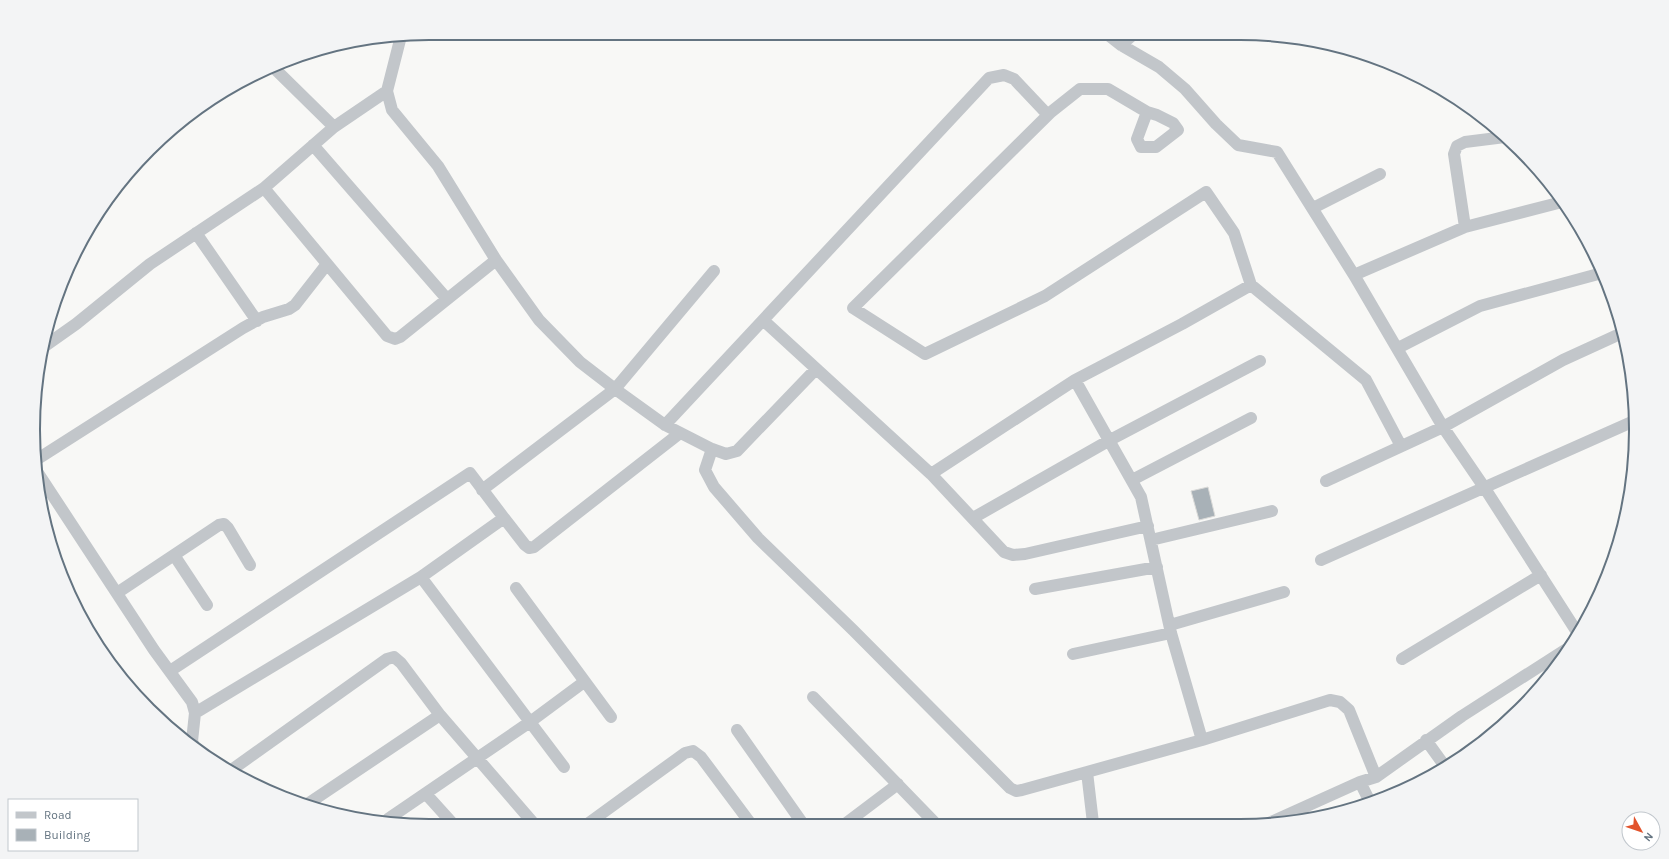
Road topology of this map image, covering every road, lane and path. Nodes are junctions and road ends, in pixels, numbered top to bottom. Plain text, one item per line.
1 (1114, 40) edge
2 (1126, 40) edge
3 (400, 41) edge
4 (1120, 45) junction
5 (277, 71) edge
6 (387, 91) junction
7 (1148, 112) dead end
8 (1048, 115) junction
9 (334, 127) junction
10 (1497, 138) edge
11 (313, 145) junction
12 (1380, 174) dead end
13 (264, 188) junction
14 (1557, 203) edge
15 (1313, 208) junction
16 (1465, 228) junction
17 (196, 233) junction
18 (496, 260) junction
19 (327, 264) junction
20 (714, 270) dead end
21 (1597, 274) edge
22 (1354, 275) junction
23 (1251, 284) junction
24 (447, 299) junction
25 (763, 320) junction
26 (257, 321) junction
27 (1617, 335) edge
28 (50, 343) edge
29 (1398, 348) junction
30 (1260, 360) dead end
31 (816, 369) junction
32 (1075, 380) junction
33 (614, 389) junction
34 (1251, 418) dead end
35 (1629, 423) edge
36 (665, 425) junction
37 (1443, 427) junction
38 (680, 433) junction
39 (1110, 440) junction
40 (1401, 446) junction
41 (712, 449) junction
42 (41, 457) edge
43 (931, 474) junction
44 (1132, 480) junction
45 (43, 481) edge
46 (1326, 481) dead end
47 (1484, 487) junction
48 (482, 490) junction
49 (1272, 511) dead end
50 (504, 518) junction
51 (973, 518) junction
52 (1148, 526) junction
53 (1151, 540) junction
54 (174, 555) junction
55 (1321, 560) dead end
56 (250, 565) dead end
57 (1157, 568) junction
58 (1541, 575) junction
59 (421, 577) junction
60 (516, 588) dead end
61 (1035, 589) dead end
62 (1284, 592) dead end
63 (117, 593) junction
64 (207, 605) dead end
65 (1574, 628) edge
66 (1171, 629) junction
67 (1073, 654) dead end
68 (1557, 655) edge
69 (1402, 659) dead end
70 (170, 671) junction
71 (584, 682) junction
72 (813, 697) dead end
73 (194, 713) junction
74 (440, 715) junction
75 (611, 716) dead end
76 (530, 722) junction
77 (737, 730) dead end
78 (192, 739) edge
79 (1202, 740) junction
80 (1426, 740) junction
81 (477, 759) junction
82 (1442, 762) edge
83 (235, 767) edge
84 (564, 767) dead end
85 (1086, 772) junction
86 (1376, 777) junction
87 (1360, 782) junction
88 (898, 784) junction
89 (426, 794) junction
90 (1368, 797) edge
91 (312, 801) edge
92 (1306, 813) edge
93 (393, 817) edge
94 (449, 819) edge
95 (530, 819) edge
96 (594, 819) edge
97 (747, 819) edge
98 (799, 819) edge
99 (852, 819) edge
100 (931, 819) edge
101 (1092, 819) edge

1 - 4 street
2 - 4 street
3 - 6 street
4 - 15 street
5 - 9 street
6 - 9 street
6 - 18 street
7 - 8 street
8 - 23 street
8 - 25 street
9 - 11 street
10 - 16 street
11 - 13 street
11 - 24 street
12 - 15 street
13 - 17 street
13 - 19 street
14 - 16 street
15 - 22 street
16 - 22 street
17 - 26 street
17 - 28 street
18 - 24 street
18 - 33 street
19 - 24 street
19 - 26 street
20 - 33 street
21 - 29 street
22 - 29 street
23 - 32 street
23 - 40 street
25 - 31 street
25 - 36 street
26 - 42 street
27 - 37 street
29 - 37 street
30 - 39 street
31 - 41 street
31 - 43 street
32 - 39 street
32 - 43 street
33 - 36 street
33 - 48 street
34 - 44 street
35 - 47 street
36 - 38 street
37 - 40 street
37 - 47 street
38 - 41 street
38 - 50 street
39 - 44 street
39 - 51 street
40 - 46 street
41 - 85 street
43 - 51 street
44 - 52 street
45 - 63 street
47 - 55 street
47 - 58 street
48 - 50 street
48 - 70 street
49 - 53 street
50 - 59 street
51 - 52 street
52 - 53 street
53 - 57 street
54 - 56 street
54 - 63 street
54 - 64 street
57 - 61 street
57 - 66 street
58 - 65 street
58 - 69 street
59 - 73 street
59 - 76 street
60 - 71 street
62 - 66 street
63 - 70 street
66 - 67 street
66 - 79 street
68 - 80 street
70 - 73 street
71 - 75 street
71 - 76 street
72 - 88 street
73 - 78 street
74 - 81 street
74 - 83 street
74 - 91 street
76 - 81 street
76 - 84 street
77 - 98 street
79 - 85 street
79 - 86 street
80 - 82 street
80 - 86 street
81 - 89 street
81 - 95 street
85 - 101 street
86 - 87 street
87 - 90 street
87 - 92 street
88 - 99 street
88 - 100 street
89 - 93 street
89 - 94 street
96 - 97 street

